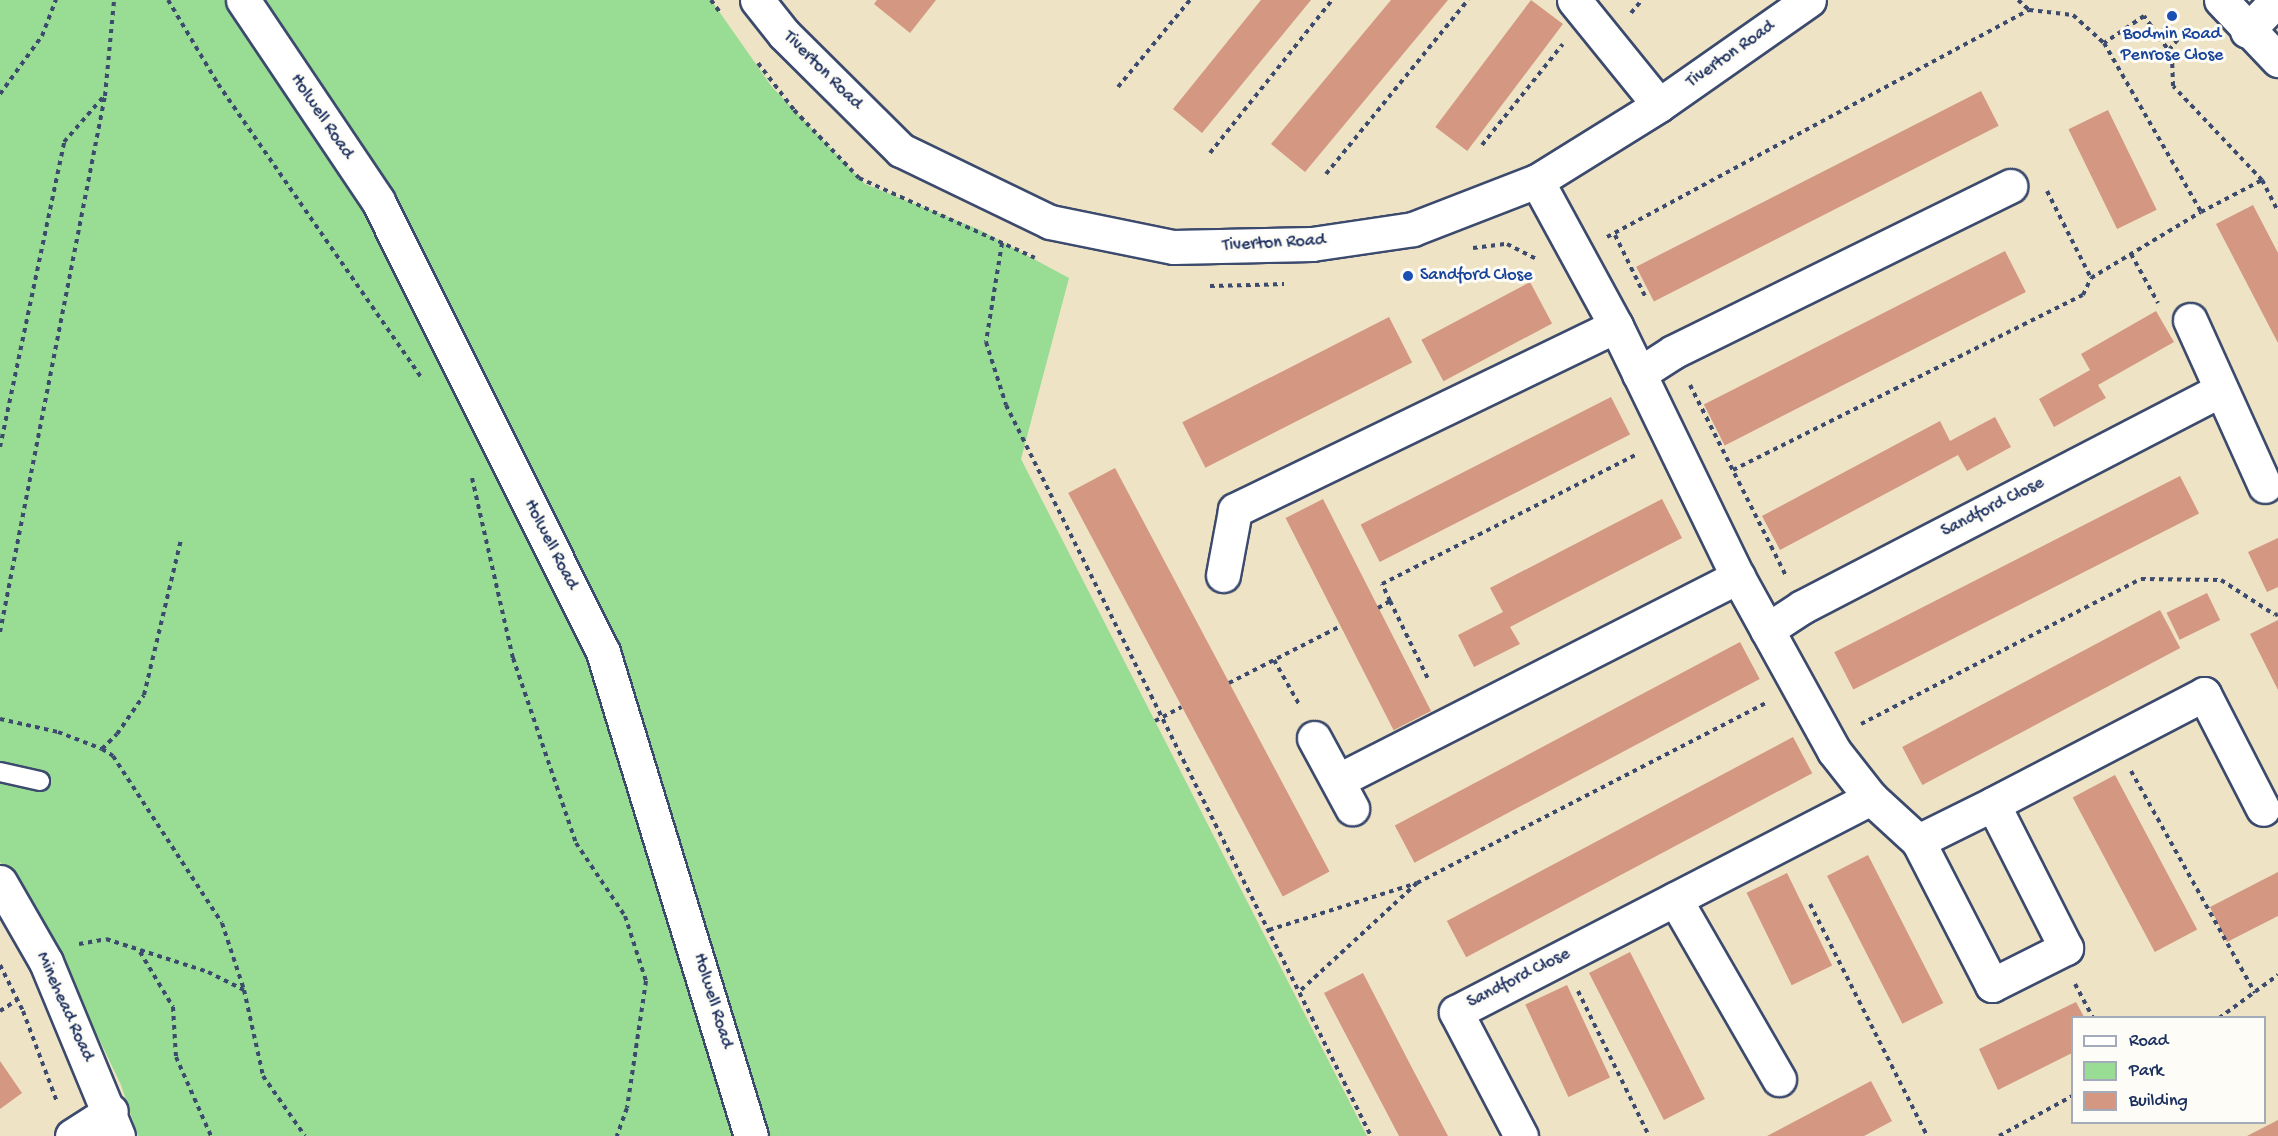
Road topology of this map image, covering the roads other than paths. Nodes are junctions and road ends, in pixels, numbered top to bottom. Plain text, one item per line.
1 (243, 0) edge
2 (757, 0) edge
3 (1809, 0) edge
4 (2277, 0) edge
5 (1580, 8) edge
6 (2209, 8) edge
7 (2247, 31) junction
8 (2278, 60) edge
9 (1659, 105) junction
10 (1537, 181) junction
11 (2010, 186) road end
12 (2190, 320) road end
13 (1616, 326) junction
14 (1639, 374) junction
15 (2220, 390) junction
16 (2265, 486) dead end
17 (1223, 575) dead end
18 (1738, 577) junction
19 (1767, 630) junction
20 (1314, 738) road end
21 (0, 772) edge
22 (40, 781) dead end
23 (1871, 798) junction
24 (1993, 804) junction
25 (2263, 809) dead end
26 (1918, 841) junction
27 (0, 882) edge
28 (1675, 899) junction
29 (1779, 1079) dead end
30 (115, 1124) edge
31 (72, 1136) edge
32 (751, 1136) edge
33 (1521, 1136) edge

1 - 32 street, Holwell Road
2 - 10 street, Tiverton Road
3 - 9 street, Tiverton Road
4 - 7 street
5 - 9 street
6 - 7 street
7 - 8 street
9 - 10 street, Tiverton Road
10 - 13 street
11 - 14 street
12 - 15 street
13 - 14 street
13 - 17 street
14 - 18 street
15 - 16 street
15 - 19 street, Sandford Close
18 - 19 street
18 - 20 street
19 - 23 street
21 - 22 lane
23 - 26 street
23 - 28 street, Sandford Close
24 - 25 street
24 - 26 street
24 - 26 street
27 - 30 street, Minehead Road
28 - 29 street
28 - 33 street, Sandford Close
30 - 31 street

